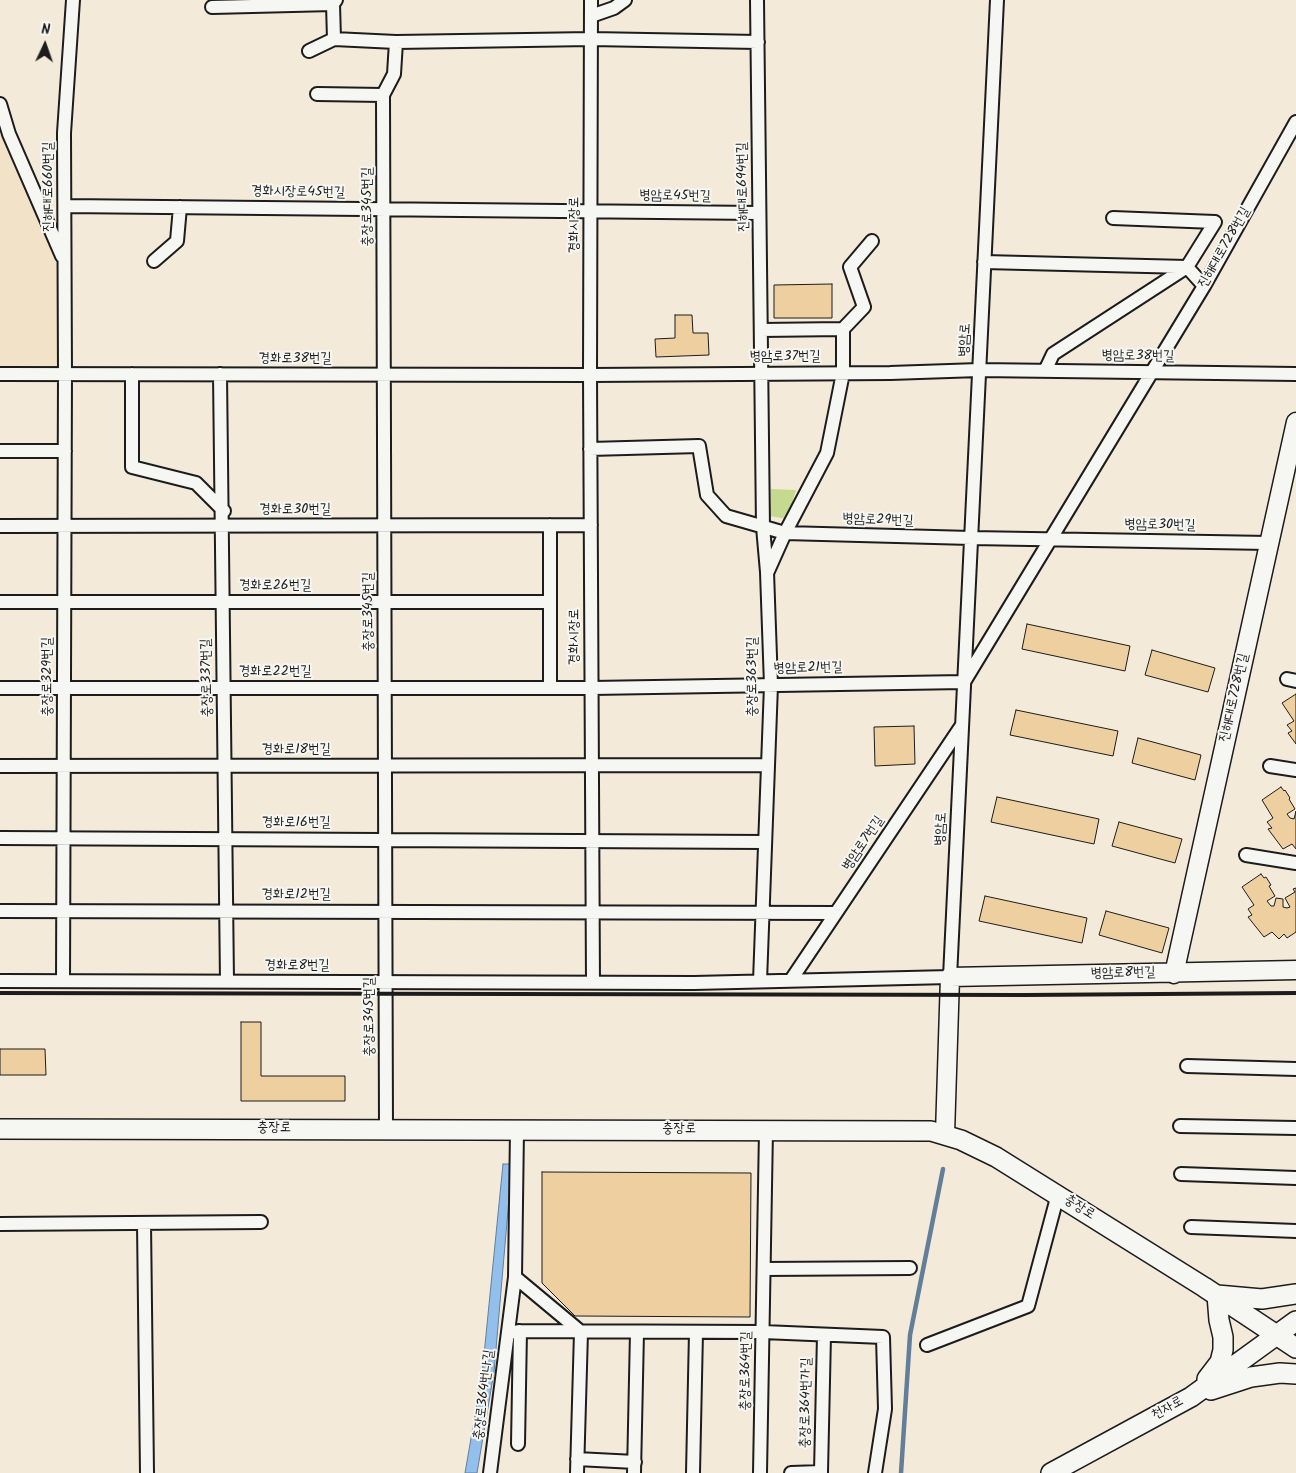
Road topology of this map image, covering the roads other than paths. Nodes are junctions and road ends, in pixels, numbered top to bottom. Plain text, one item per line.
1 (73, 0) edge
2 (591, 0) edge
3 (625, 0) edge
4 (757, 0) edge
5 (997, 0) edge
6 (335, 2) edge
7 (212, 7) dead end
8 (591, 16) junction
9 (334, 39) junction
10 (591, 39) junction
11 (396, 42) junction
12 (758, 42) junction
13 (309, 51) dead end
14 (317, 94) dead end
15 (383, 95) junction
16 (0, 104) edge
17 (1296, 122) edge
18 (65, 206) junction
19 (180, 207) junction
20 (384, 209) junction
21 (591, 211) junction
22 (760, 213) junction
23 (1113, 218) dead end
24 (872, 241) dead end
25 (154, 261) dead end
26 (65, 262) junction
27 (984, 262) junction
28 (1186, 266) junction
29 (1204, 286) junction
30 (843, 329) junction
31 (760, 330) junction
32 (979, 370) junction
33 (1045, 371) junction
34 (1152, 372) junction
35 (761, 373) junction
36 (843, 373) junction
37 (0, 374) edge
38 (66, 374) junction
39 (132, 374) junction
40 (220, 374) junction
41 (1296, 374) edge
42 (384, 375) junction
43 (590, 375) junction
44 (1296, 422) edge
45 (590, 449) junction
46 (0, 451) edge
47 (65, 451) junction
48 (221, 508) junction
49 (550, 525) junction
50 (591, 525) junction
51 (0, 526) edge
52 (65, 526) junction
53 (222, 526) junction
54 (238, 526) junction
55 (384, 526) junction
56 (763, 527) junction
57 (785, 533) junction
58 (971, 538) junction
59 (1050, 539) junction
60 (1269, 543) junction
61 (767, 572) junction
62 (0, 602) edge
63 (64, 602) junction
64 (222, 602) junction
65 (385, 602) junction
66 (549, 602) junction
67 (964, 682) junction
68 (771, 685) junction
69 (0, 688) edge
70 (64, 688) junction
71 (224, 688) junction
72 (385, 688) junction
73 (550, 688) junction
74 (592, 688) junction
75 (962, 725) junction
76 (592, 765) junction
77 (768, 765) junction
78 (0, 766) edge
79 (64, 766) junction
80 (224, 766) junction
81 (385, 766) junction
82 (1270, 766) dead end
83 (1296, 770) edge
84 (0, 838) edge
85 (63, 838) junction
86 (225, 839) junction
87 (385, 839) junction
88 (592, 840) junction
89 (765, 842) junction
90 (1246, 855) dead end
91 (1296, 863) edge
92 (0, 911) edge
93 (63, 911) junction
94 (226, 911) junction
95 (386, 911) junction
96 (593, 912) junction
97 (763, 913) junction
98 (836, 913) junction
99 (1296, 970) edge
100 (1174, 974) junction
101 (950, 976) junction
102 (791, 980) junction
103 (0, 981) edge
104 (63, 981) junction
105 (227, 981) junction
106 (760, 981) junction
107 (386, 982) junction
108 (593, 982) junction
109 (1187, 1066) dead end
110 (1296, 1069) edge
111 (1180, 1126) dead end
112 (1296, 1128) edge
113 (0, 1129) edge
114 (386, 1129) junction
115 (517, 1129) junction
116 (766, 1130) junction
117 (945, 1134) junction
118 (1181, 1174) dead end
119 (1296, 1178) edge
120 (1058, 1194) junction
121 (262, 1222) dead end
122 (144, 1223) junction
123 (0, 1224) edge
124 (1192, 1228) dead end
125 (1296, 1231) edge
126 (910, 1268) dead end
127 (764, 1269) junction
128 (515, 1277) junction
129 (1296, 1294) edge
130 (1217, 1296) junction
131 (1296, 1321) edge
132 (514, 1332) junction
133 (581, 1332) junction
134 (637, 1332) junction
135 (696, 1332) junction
136 (763, 1332) junction
137 (824, 1335) junction
138 (1278, 1335) junction
139 (926, 1345) dead end
140 (1296, 1348) edge
141 (1296, 1374) edge
142 (1190, 1397) junction
143 (518, 1444) dead end
144 (577, 1459) junction
145 (634, 1468) edge
146 (147, 1473) edge
147 (490, 1473) edge
148 (577, 1473) edge
149 (693, 1473) edge
150 (760, 1473) edge
151 (791, 1473) edge
152 (875, 1473) edge
153 (1051, 1473) edge

1 - 18 street, 진해대로660번길
2 - 8 street, 경화시장로
3 - 8 street
4 - 12 street, 진해대로694번길
5 - 27 street, 병암로
6 - 7 street
6 - 9 street
8 - 10 street, 경화시장로
9 - 11 street
9 - 13 street
10 - 11 street
10 - 12 street
10 - 21 street, 경화시장로
11 - 15 street
12 - 22 street, 진해대로694번길
14 - 15 street
15 - 20 street, 충장로345번길
16 - 26 street
17 - 29 street, 진해대로728번길
18 - 19 street, 경화시장로45번길
18 - 26 street, 진해대로660번길
19 - 20 street, 경화시장로45번길
19 - 25 street
20 - 21 street, 경화시장로45번길
20 - 42 street, 충장로345번길
21 - 22 street, 병암로45번길
21 - 43 street, 경화시장로
22 - 31 street, 진해대로694번길
23 - 28 street
24 - 30 street
26 - 38 street, 진해대로660번길
27 - 28 street
27 - 32 street, 병암로
28 - 29 street
28 - 33 street
29 - 34 street, 진해대로728번길
30 - 31 street
30 - 36 street
31 - 35 street, 진해대로694번길
32 - 33 street, 병암로38번길
32 - 36 street, 병암로37번길
32 - 58 street, 병암로
33 - 34 street, 병암로38번길
34 - 41 street, 병암로38번길
34 - 59 street
35 - 36 street, 병암로37번길
35 - 43 street, 병암로37번길
35 - 56 street, 충장로363번길
36 - 57 street
37 - 38 street, 경화로38번길
38 - 39 street, 경화로38번길
38 - 47 street, 충장로329번길
39 - 40 street, 경화로38번길
39 - 48 street
40 - 42 street, 경화로38번길
40 - 48 street, 충장로337번길
42 - 43 street, 경화로38번길
42 - 55 street, 충장로345번길
43 - 45 street, 경화시장로
44 - 60 street, 진해대로728번길
45 - 50 street, 경화시장로
45 - 56 street
46 - 47 street
47 - 52 street, 충장로329번길
48 - 53 street, 충장로337번길
48 - 54 street
49 - 50 street, 경화로30번길
49 - 55 street, 경화로30번길
49 - 66 street
50 - 74 street, 경화시장로
51 - 52 street, 경화로30번길
52 - 53 street, 경화로30번길
52 - 63 street, 충장로329번길
53 - 54 street, 경화로30번길
53 - 64 street, 충장로337번길
54 - 55 street, 경화로30번길
55 - 65 street, 충장로345번길
56 - 57 street
56 - 61 street, 충장로363번길
57 - 58 street, 병암로29번길
57 - 61 street
58 - 59 street, 병암로30번길
58 - 67 street, 병암로
59 - 60 street, 병암로30번길
59 - 67 street, 병암로
60 - 100 street, 진해대로728번길
61 - 68 street, 충장로363번길
62 - 63 street, 경화로26번길
63 - 64 street, 경화로26번길
63 - 70 street, 충장로329번길
64 - 65 street, 경화로26번길
64 - 71 street, 충장로337번길
65 - 66 street, 경화로26번길
65 - 72 street, 충장로345번길
66 - 73 street
67 - 68 street, 병암로21번길
67 - 75 street, 병암로
68 - 74 street, 병암로21번길
68 - 77 street, 충장로363번길
69 - 70 street, 경화로22번길
70 - 71 street, 경화로22번길
70 - 79 street, 충장로329번길
71 - 72 street, 경화로22번길
71 - 80 street, 충장로337번길
72 - 73 street, 경화로22번길
72 - 81 street, 충장로345번길
73 - 74 street, 경화로22번길
74 - 76 street, 경화시장로
75 - 98 street, 병암로7번길
75 - 101 street, 병암로
76 - 77 street
76 - 81 street, 경화로18번길
76 - 88 street, 경화시장로
77 - 89 street, 충장로363번길
78 - 79 street, 경화로18번길
79 - 80 street, 경화로18번길
79 - 85 street, 충장로329번길
80 - 81 street, 경화로18번길
80 - 86 street, 충장로337번길
81 - 87 street, 충장로345번길
82 - 83 street
84 - 85 street, 경화로16번길
85 - 86 street, 경화로16번길
85 - 93 street, 충장로329번길
86 - 87 street, 경화로16번길
86 - 94 street, 충장로337번길
87 - 88 street, 경화로16번길
87 - 95 street, 충장로345번길
88 - 89 street
88 - 96 street, 경화시장로
89 - 97 street, 충장로363번길
90 - 91 street
92 - 93 street, 경화로12번길
93 - 94 street, 경화로12번길
93 - 104 street, 충장로329번길
94 - 95 street, 경화로12번길
94 - 105 street, 충장로337번길
95 - 96 street, 경화로12번길
95 - 107 street, 충장로345번길
96 - 97 street
96 - 108 street, 경화시장로
97 - 98 street
97 - 106 street, 충장로363번길
98 - 102 street, 병암로7번길
99 - 100 street, 병암로8번길
100 - 101 street, 병암로8번길
101 - 102 street
101 - 117 street
102 - 106 street
103 - 104 street, 경화로8번길
104 - 105 street, 경화로8번길
105 - 107 street, 경화로8번길
106 - 108 street
107 - 108 street, 경화로8번길
107 - 114 street, 충장로345번길
109 - 110 street
111 - 112 street
113 - 114 main road, 충장로
114 - 115 main road, 충장로
115 - 116 main road, 충장로
115 - 128 street
116 - 117 main road, 충장로
116 - 127 street, 충장로364번길
117 - 120 main road, 충장로
118 - 119 street
120 - 130 main road, 충장로
120 - 139 street
121 - 122 street
122 - 123 street
122 - 146 street
124 - 125 street
126 - 127 street
127 - 136 street, 충장로364번길
128 - 132 street
128 - 133 street
129 - 130 main road
130 - 138 main road, 충장로
130 - 142 main road
131 - 138 main road, 천자로
132 - 133 street
132 - 143 street
132 - 147 street, 충장로364번나길
133 - 134 street
133 - 144 street
134 - 135 street
134 - 145 street
135 - 136 street
135 - 149 street
136 - 137 street
136 - 150 street, 충장로364번길
137 - 151 street, 충장로364번가길
137 - 152 street
138 - 140 main road, 충장로
138 - 142 main road, 천자로
141 - 142 main road
142 - 153 main road, 천자로
144 - 145 street
144 - 148 street

